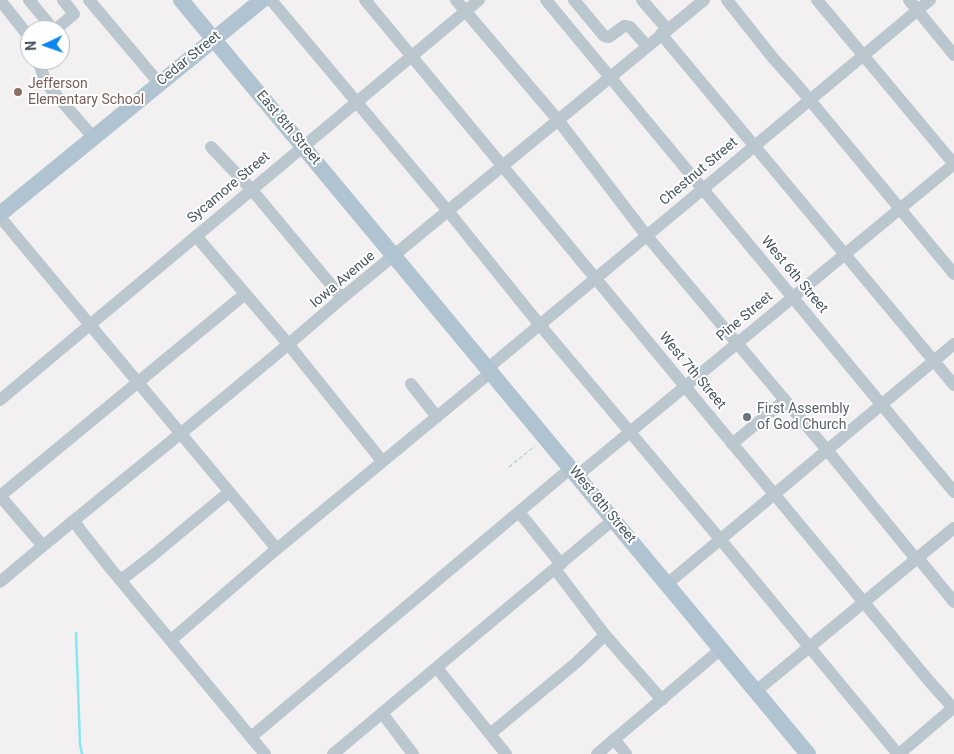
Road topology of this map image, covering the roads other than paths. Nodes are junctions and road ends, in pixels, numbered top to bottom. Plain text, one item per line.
1 (0, 0) edge
2 (29, 0) edge
3 (63, 0) edge
4 (88, 0) edge
5 (181, 0) edge
6 (262, 0) edge
7 (271, 0) edge
8 (364, 0) edge
9 (456, 0) edge
10 (479, 0) edge
11 (546, 0) edge
12 (574, 0) edge
13 (642, 0) edge
14 (704, 0) edge
15 (727, 0) edge
16 (817, 0) edge
17 (909, 0) edge
18 (930, 0) edge
19 (465, 11) junction
20 (917, 11) junction
21 (46, 20) edge
22 (66, 20) edge
23 (20, 25) edge
24 (664, 32) junction
25 (214, 39) junction
26 (648, 46) junction
27 (954, 55) edge
28 (411, 56) junction
29 (863, 56) junction
30 (42, 70) edge
31 (610, 78) junction
32 (159, 83) junction
33 (810, 100) junction
34 (357, 103) junction
35 (558, 120) junction
36 (93, 137) junction
37 (303, 145) junction
38 (754, 146) junction
39 (211, 147) dead end
40 (954, 164) edge
41 (502, 167) junction
42 (252, 190) junction
43 (702, 190) junction
44 (899, 209) junction
45 (448, 211) junction
46 (0, 216) edge
47 (646, 235) junction
48 (196, 236) junction
49 (844, 253) junction
50 (395, 256) junction
51 (954, 274) edge
52 (596, 278) junction
53 (245, 294) junction
54 (342, 298) junction
55 (792, 298) junction
56 (539, 324) junction
57 (89, 325) junction
58 (737, 343) junction
59 (954, 344) edge
60 (288, 345) junction
61 (934, 361) junction
62 (490, 370) junction
63 (137, 382) junction
64 (411, 384) dead end
65 (954, 385) edge
66 (685, 386) junction
67 (0, 400) edge
68 (785, 400) junction
69 (882, 405) junction
70 (437, 417) junction
71 (629, 433) junction
72 (181, 435) junction
73 (732, 444) junction
74 (827, 450) junction
75 (382, 461) junction
76 (574, 471) junction
77 (229, 492) junction
78 (954, 492) edge
79 (774, 494) junction
80 (0, 496) edge
81 (519, 512) junction
82 (614, 519) junction
83 (74, 521) junction
84 (954, 528) edge
85 (720, 539) junction
86 (42, 546) junction
87 (277, 550) junction
88 (917, 558) junction
89 (558, 566) junction
90 (121, 580) junction
91 (0, 582) edge
92 (667, 584) junction
93 (864, 602) junction
94 (954, 602) edge
95 (605, 635) junction
96 (171, 640) junction
97 (809, 648) junction
98 (722, 649) junction
99 (437, 668) junction
100 (756, 691) junction
101 (662, 700) junction
102 (954, 708) edge
103 (382, 713) junction
104 (490, 734) junction
105 (251, 737) junction
106 (614, 739) junction
107 (265, 754) edge
108 (333, 754) edge
109 (413, 754) edge
110 (506, 754) edge
111 (596, 754) edge
112 (626, 754) edge
113 (808, 754) edge
114 (898, 754) edge

1 - 23 street
2 - 21 street
3 - 22 street
4 - 32 street
5 - 25 main road, East 8th Street
6 - 25 main road, Cedar Street
7 - 34 street
8 - 28 street, West 7th Street
9 - 19 street
10 - 19 street, Sycamore Street
11 - 31 street, West 6th Street
12 - 26 street
13 - 24 street
14 - 24 street, Iowa Avenue
15 - 33 street
16 - 29 street
17 - 20 street
18 - 20 street, Chestnut Street
19 - 28 street, Sycamore Street
19 - 35 street
20 - 27 street
20 - 29 street, Chestnut Street
24 - 26 street, Iowa Avenue
24 - 38 street
25 - 32 main road, Cedar Street
25 - 37 main road, East 8th Street
26 - 31 street, Iowa Avenue
28 - 34 street, Sycamore Street
28 - 41 street, West 7th Street
29 - 33 street, Chestnut Street
29 - 40 street
30 - 36 street
31 - 35 street, Iowa Avenue
31 - 43 street, West 6th Street
32 - 36 main road, Cedar Street
33 - 38 street, Chestnut Street
33 - 44 street
34 - 37 street, Sycamore Street
34 - 45 street
35 - 41 street, Iowa Avenue
35 - 47 street
36 - 46 main road, Cedar Street
37 - 42 street, Sycamore Street
37 - 50 main road, East 8th Street
38 - 43 street, Chestnut Street
38 - 49 street
39 - 42 street
40 - 44 street, Pine Street
41 - 45 street, Iowa Avenue
41 - 52 street, West 7th Street
42 - 48 street, Sycamore Street
42 - 54 street
43 - 47 street, Chestnut Street
43 - 55 street, West 6th Street
44 - 49 street, Pine Street
44 - 51 street
45 - 50 street, Iowa Avenue
45 - 56 street
46 - 57 street
47 - 52 street, Chestnut Street
47 - 58 street
48 - 53 street
48 - 57 street, Sycamore Street
49 - 55 street, Pine Street
49 - 61 street
50 - 54 street, Iowa Avenue
50 - 62 main road, West 8th Street
52 - 56 street, Chestnut Street
52 - 66 street, West 7th Street
53 - 60 street
53 - 63 street
54 - 60 street, Iowa Avenue
55 - 58 street, Pine Street
55 - 69 street, West 6th Street
56 - 62 street, Chestnut Street
56 - 71 street
57 - 63 street
57 - 67 street, Sycamore Street
58 - 66 street, Pine Street
58 - 68 street
59 - 61 street
60 - 72 street, Iowa Avenue
60 - 75 street
61 - 65 street
61 - 69 street
62 - 70 street, Chestnut Street
62 - 76 main road, West 8th Street
63 - 72 street
63 - 80 street
64 - 70 street
66 - 71 street, Pine Street
66 - 73 street, West 7th Street
68 - 73 street
68 - 74 street
69 - 74 street
69 - 78 street, West 6th Street
70 - 75 street, Chestnut Street
71 - 76 street, Pine Street
71 - 85 street
72 - 77 street
72 - 83 street, Iowa Avenue
73 - 79 street, West 7th Street
74 - 79 street
74 - 88 street
75 - 87 street, Chestnut Street
76 - 81 street, Pine Street
76 - 82 main road, West 8th Street
77 - 87 street
77 - 90 street
79 - 85 street
79 - 93 street, West 7th Street
80 - 86 street
81 - 89 street
81 - 105 street, Pine Street
82 - 89 street
82 - 92 main road, West 8th Street
83 - 86 street, Iowa Avenue
83 - 90 street
84 - 88 street
85 - 92 street
85 - 97 street
86 - 91 street, Iowa Avenue
87 - 96 street, Chestnut Street
88 - 93 street
88 - 94 street
89 - 95 street
89 - 99 street
90 - 96 street
92 - 98 main road, West 8th Street
93 - 97 street
93 - 102 street, West 7th Street
95 - 101 street
95 - 104 street
96 - 105 street
97 - 100 street
97 - 114 street
98 - 100 main road, West 8th Street
98 - 101 street
99 - 103 street
99 - 104 street
100 - 113 main road, West 8th Street
101 - 106 street
102 - 114 street
103 - 108 street
103 - 109 street
104 - 110 street
105 - 107 street
106 - 111 street
106 - 112 street

